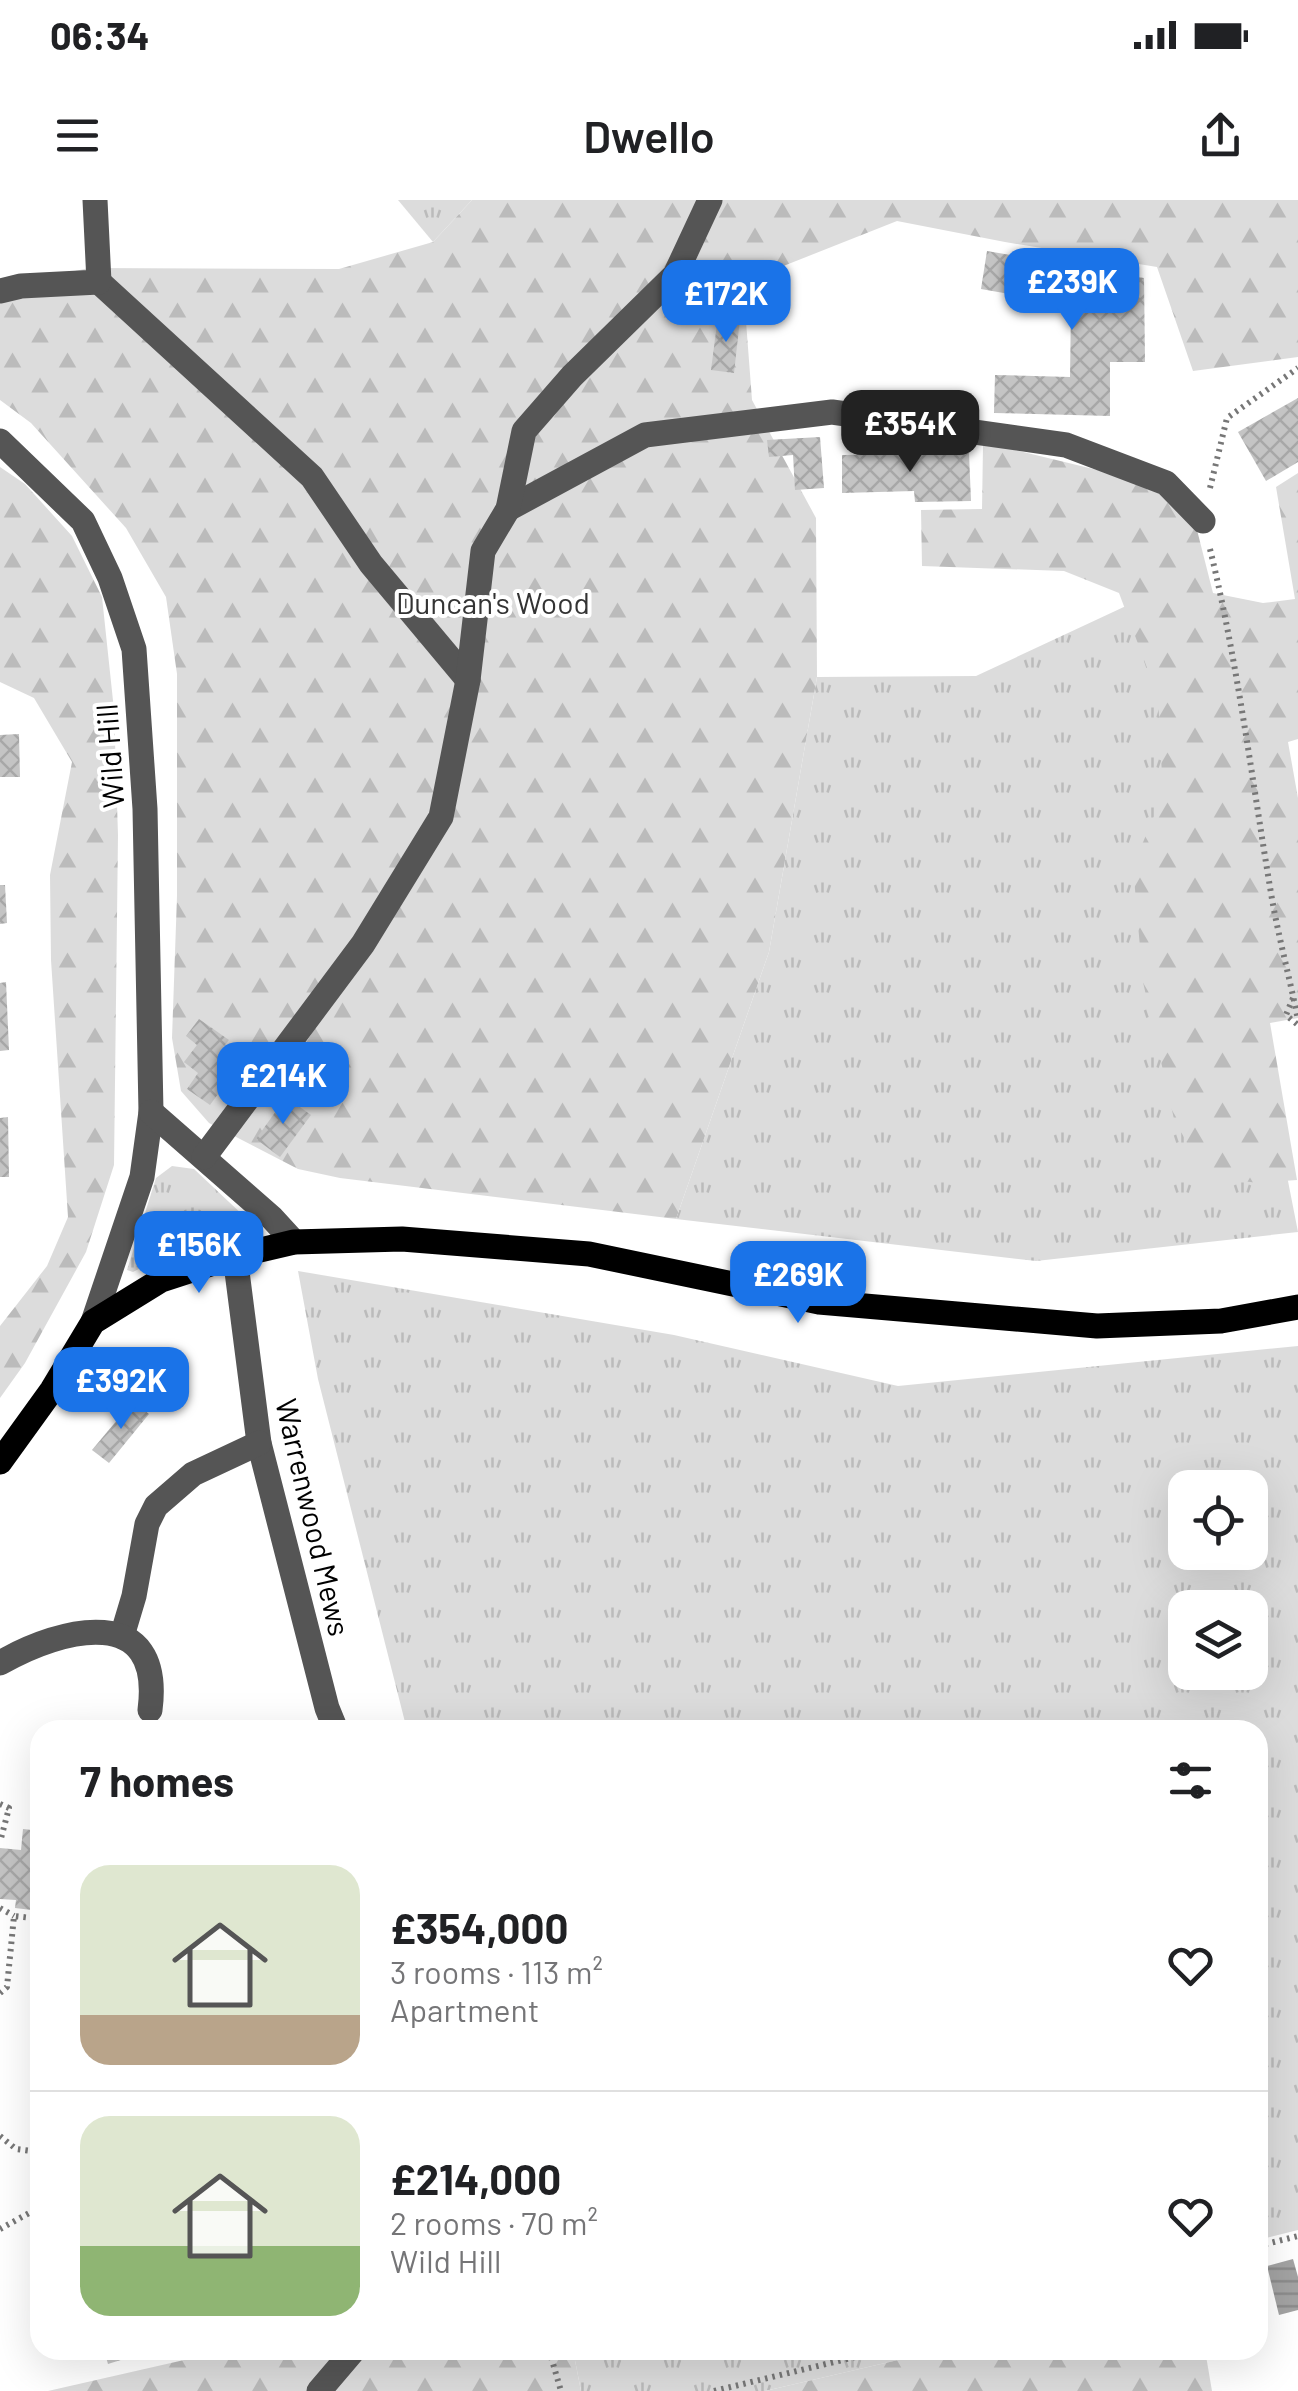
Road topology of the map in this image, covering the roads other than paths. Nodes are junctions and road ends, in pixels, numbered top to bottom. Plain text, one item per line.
1 (96, 200) edge
2 (710, 200) edge
3 (99, 282) junction
4 (0, 291) edge
5 (0, 441) edge
6 (508, 508) junction
7 (1203, 520) road end
8 (468, 680) junction
9 (151, 1112) junction
10 (204, 1158) junction
11 (294, 1242) junction
12 (234, 1256) junction
13 (1298, 1307) edge
14 (93, 1322) junction
15 (259, 1443) junction
16 (0, 1462) edge
17 (122, 1636) junction
18 (0, 1663) edge
19 (150, 1710) dead end
20 (331, 1720) edge
21 (345, 2360) edge
22 (318, 2391) edge

1 - 3 street
2 - 6 street
3 - 4 street
3 - 8 street
5 - 9 street, Wild Hill
6 - 7 street
6 - 8 street
8 - 10 street
9 - 10 street
9 - 14 street, Wild Hill
10 - 11 street
11 - 12 main road
11 - 13 main road
12 - 14 main road
12 - 15 street, Warrenwood Mews
14 - 16 main road
15 - 17 street
15 - 20 street, Warrenwood Mews
17 - 18 street
17 - 19 street
21 - 22 street

